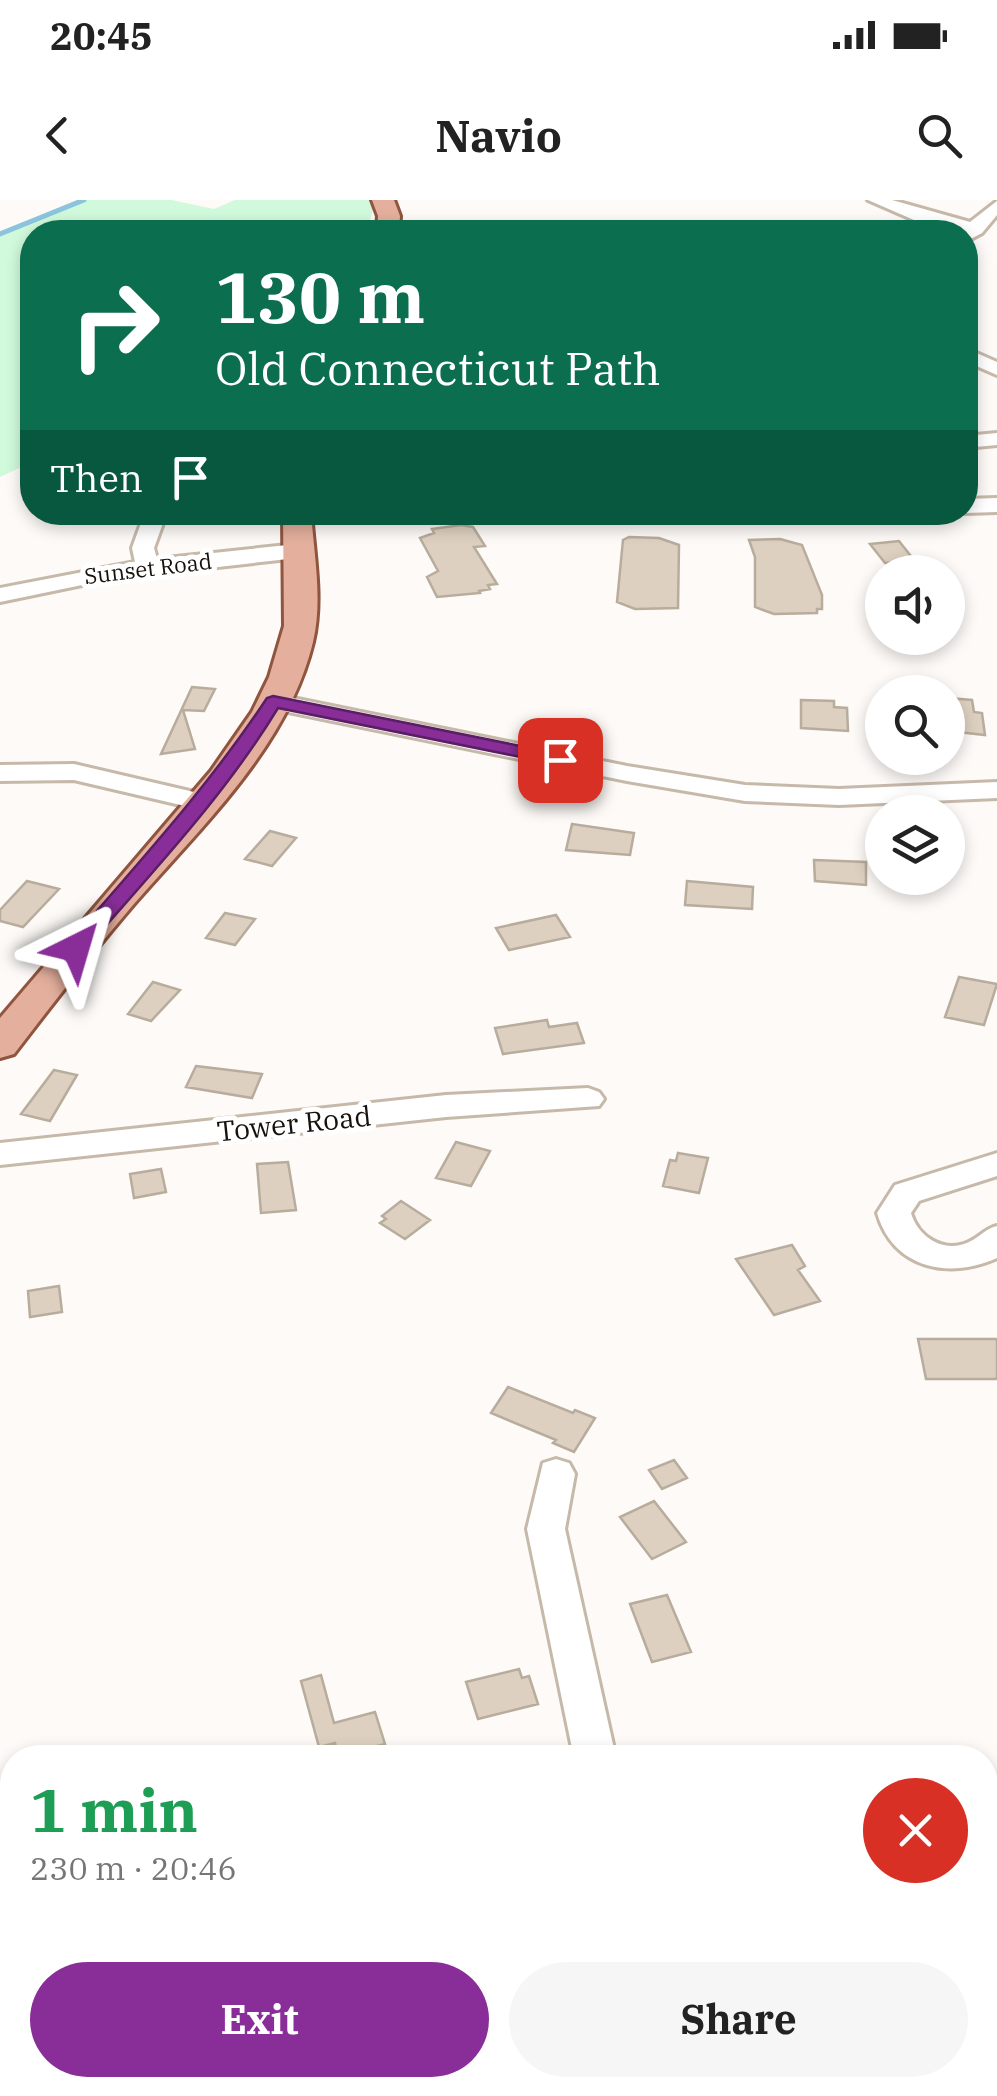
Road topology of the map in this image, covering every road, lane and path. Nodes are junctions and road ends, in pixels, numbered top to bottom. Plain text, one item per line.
1 (876, 200) edge
2 (997, 206) edge
3 (932, 220) edge
4 (978, 226) edge
5 (986, 340) dead end
6 (978, 344) edge
7 (152, 525) edge
8 (298, 525) edge
9 (298, 551) junction
10 (148, 566) junction
11 (0, 595) edge
12 (273, 702) junction
13 (0, 773) edge
14 (997, 790) edge
15 (202, 802) junction
16 (0, 1045) edge
17 (588, 1099) dead end
18 (0, 1154) edge
19 (997, 1164) edge
20 (997, 1173) edge
21 (997, 1238) edge
22 (556, 1474) dead end
23 (592, 1745) edge

1 - 3 street
2 - 4 street
5 - 6 street
7 - 10 street
8 - 9 main road
9 - 10 street, Sunset Road
9 - 12 main road
10 - 11 street, Sunset Road
12 - 14 street
12 - 15 main road
13 - 15 street
15 - 16 main road
17 - 18 street, Tower Road
19 - 20 street
19 - 21 street
22 - 23 street

